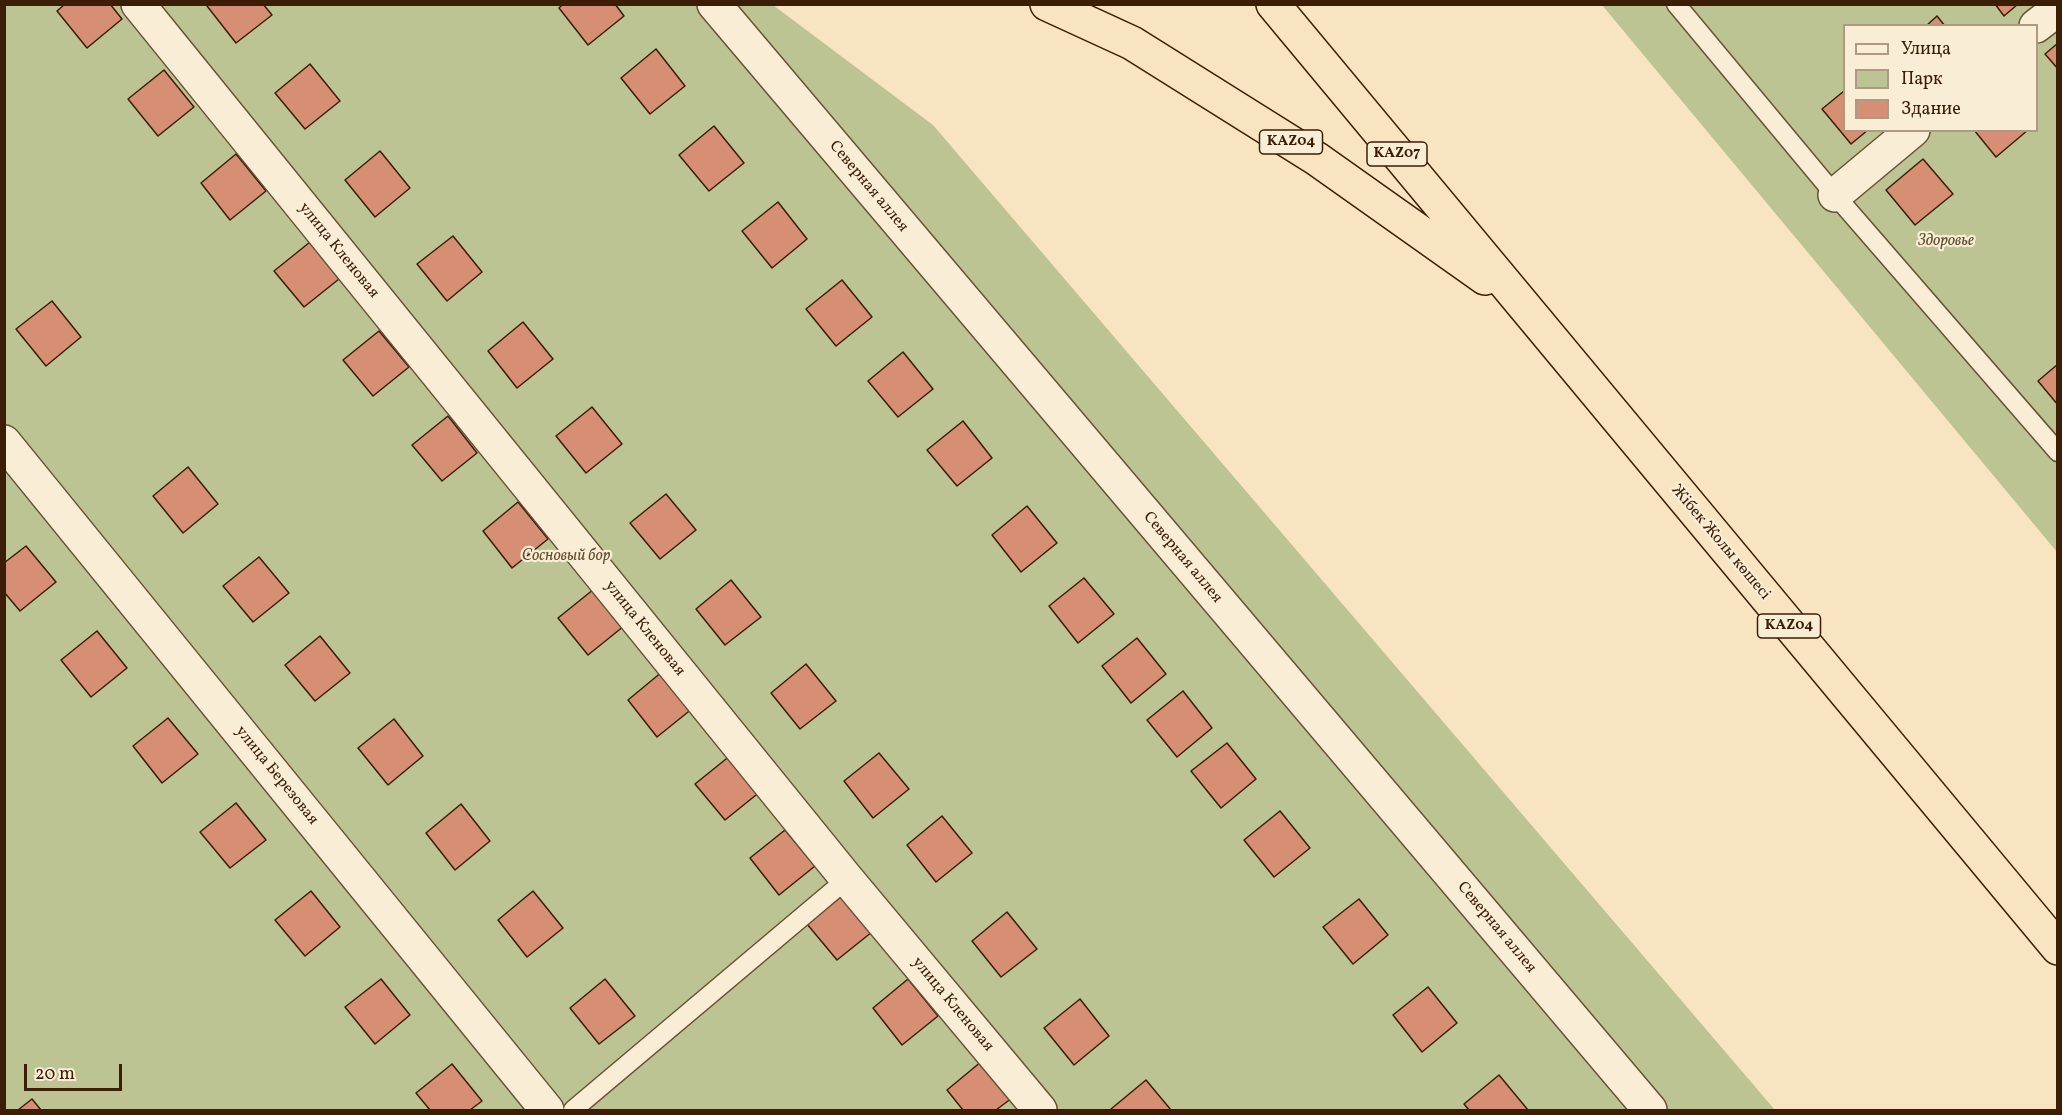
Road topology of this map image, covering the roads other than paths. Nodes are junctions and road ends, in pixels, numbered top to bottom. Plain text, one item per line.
1 (138, 4) edge
2 (714, 4) edge
3 (1047, 4) edge
4 (1273, 4) edge
5 (1676, 4) edge
6 (2058, 9) edge
7 (2038, 25) edge
8 (1911, 132) edge
9 (1835, 195) junction
10 (1520, 303) junction
11 (4, 441) edge
12 (2058, 452) edge
13 (847, 879) junction
14 (2058, 948) edge
15 (547, 1110) edge
16 (573, 1110) edge
17 (1040, 1110) edge
18 (1650, 1110) edge

1 - 13 street, улица Кленовая
2 - 18 street, Северная аллея
3 - 10 highway, KАZ04
4 - 10 highway, KAZ07
5 - 9 lane
6 - 7 street
8 - 9 street
9 - 12 lane
10 - 14 highway, Жібек Жолы көшесі / KАZ04
11 - 15 street, улица Березовая
13 - 16 lane
13 - 17 street, улица Кленовая

